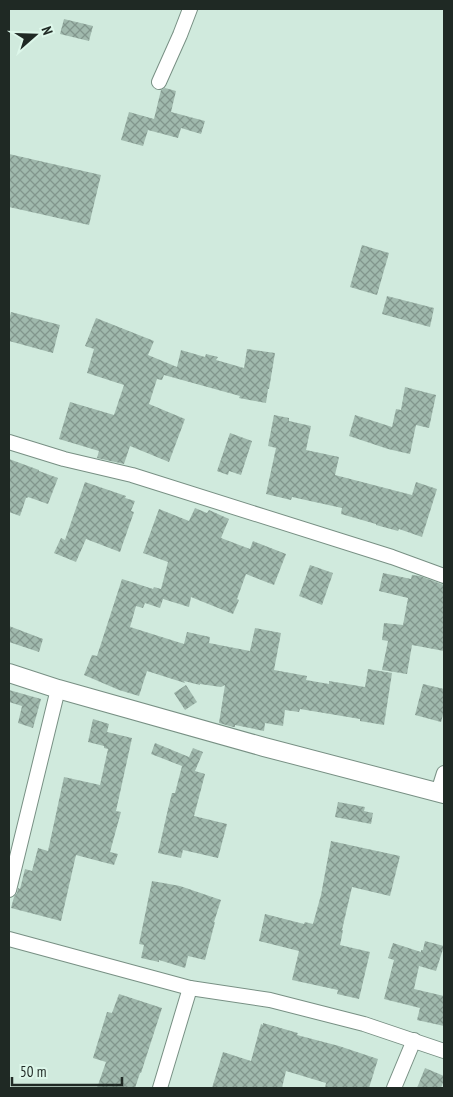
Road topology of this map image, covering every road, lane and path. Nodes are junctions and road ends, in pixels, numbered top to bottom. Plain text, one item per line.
1 (189, 13) edge
2 (159, 82) dead end
3 (9, 442) edge
4 (444, 576) edge
5 (9, 673) edge
6 (58, 689) junction
7 (444, 773) edge
8 (441, 793) edge
9 (9, 890) edge
10 (9, 939) edge
11 (190, 988) junction
12 (414, 1040) junction
13 (444, 1051) edge
14 (160, 1088) edge
15 (394, 1088) edge

1 - 2 street
3 - 4 street
5 - 6 street
6 - 8 street
6 - 9 street
7 - 8 street
10 - 11 street
11 - 12 street
11 - 14 street
12 - 13 street
12 - 15 street

